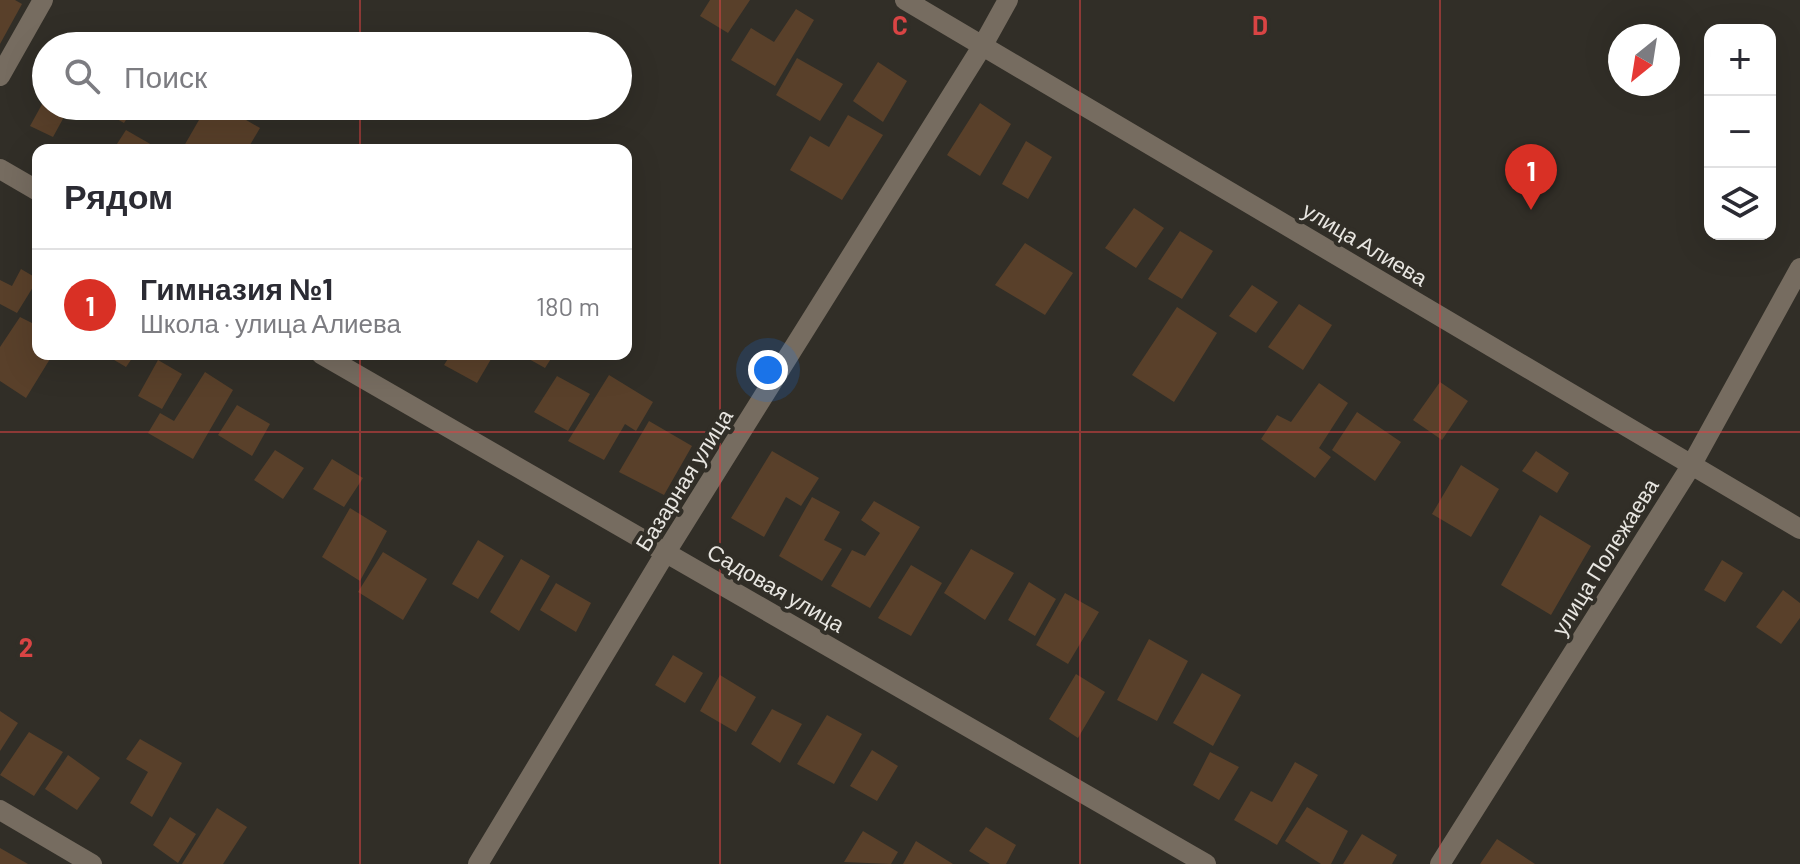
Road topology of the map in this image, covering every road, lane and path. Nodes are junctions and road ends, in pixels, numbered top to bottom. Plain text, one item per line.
1 (43, 0) edge
2 (905, 0) edge
3 (1008, 0) edge
4 (983, 45) junction
5 (0, 76) edge
6 (0, 169) edge
7 (32, 188) edge
8 (1800, 268) edge
9 (331, 360) edge
10 (1691, 466) junction
11 (1800, 529) edge
12 (666, 552) junction
13 (0, 810) edge
14 (92, 864) edge
15 (478, 864) edge
16 (1206, 864) edge
17 (1440, 864) edge

1 - 5 street
2 - 4 street, улица Алиева
3 - 4 street, Базарная улица
4 - 10 street, улица Алиева
4 - 12 street, Базарная улица
6 - 7 street
8 - 10 street, улица Полежаева
9 - 12 street, Садовая улица
10 - 11 street, улица Алиева
10 - 17 street, улица Полежаева
12 - 15 street, Базарная улица
12 - 16 street, Садовая улица
13 - 14 street

